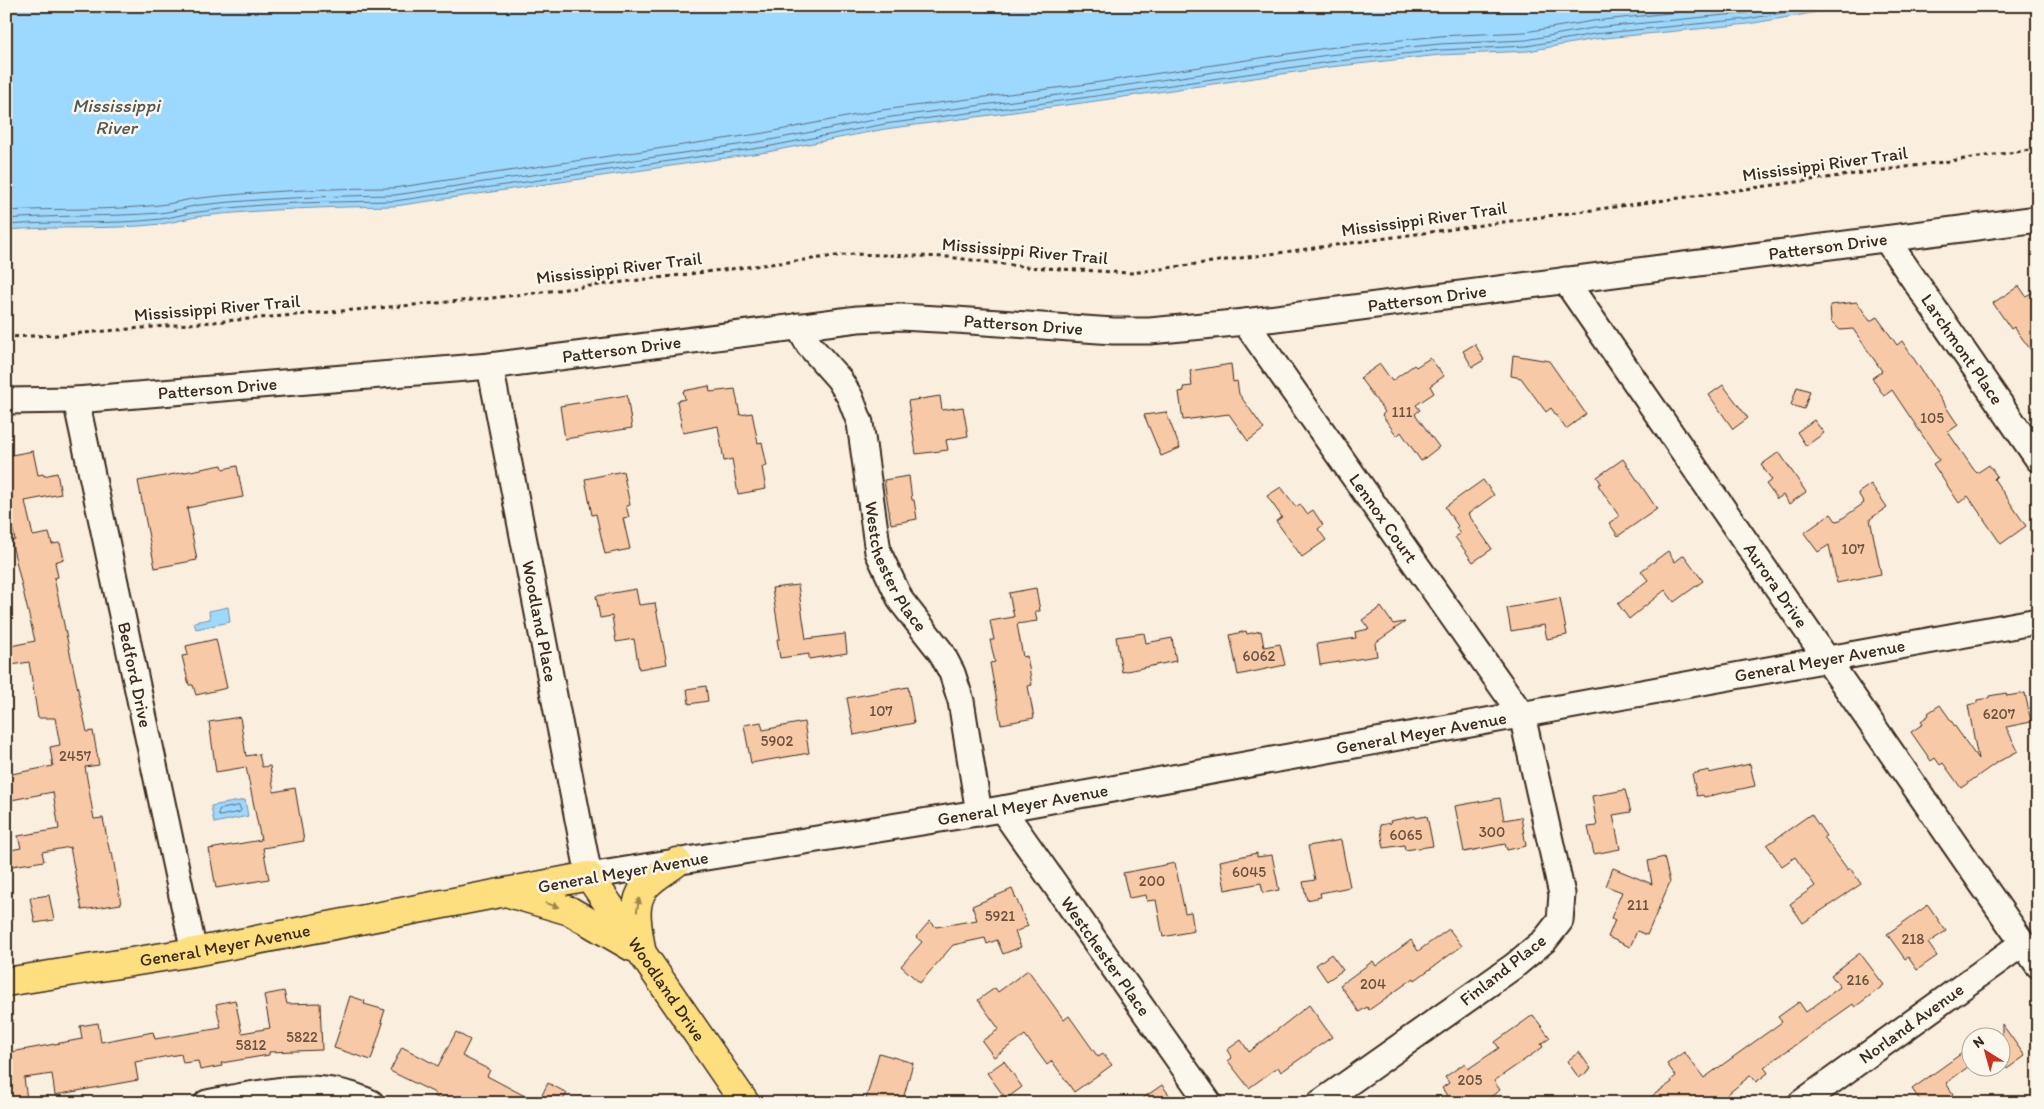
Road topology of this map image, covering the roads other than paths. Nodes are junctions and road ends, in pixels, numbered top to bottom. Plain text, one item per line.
1 (2038, 219) edge
2 (1886, 239) junction
3 (1565, 280) junction
4 (1244, 322) junction
5 (798, 326) junction
6 (490, 366) junction
7 (76, 400) junction
8 (6, 401) edge
9 (2038, 459) edge
10 (2038, 622) edge
11 (1826, 659) junction
12 (1522, 715) junction
13 (990, 811) junction
14 (677, 862) junction
15 (589, 876) junction
16 (505, 892) junction
17 (2023, 943) junction
18 (194, 952) junction
19 (642, 953) junction
20 (2038, 965) edge
21 (6, 982) edge
22 (208, 1103) edge
23 (370, 1103) edge
24 (745, 1103) edge
25 (1209, 1103) edge
26 (1320, 1103) edge
27 (1801, 1103) edge

1 - 2 street, Patterson Drive
2 - 3 street, Patterson Drive
2 - 9 street, Larchmont Place
3 - 4 street, Patterson Drive
3 - 11 street, Aurora Drive
4 - 5 street, Patterson Drive
4 - 12 street, Lennox Court
5 - 6 street, Patterson Drive
5 - 13 street, Westchester Place
6 - 7 street, Patterson Drive
6 - 15 street, Woodland Place
7 - 8 street, Patterson Drive
7 - 18 street, Bedford Drive
10 - 11 street, General Meyer Avenue
11 - 12 street, General Meyer Avenue
11 - 17 street, Aurora Drive
12 - 13 street, General Meyer Avenue
12 - 26 street, Finland Place
13 - 14 street, General Meyer Avenue
13 - 25 street, Westchester Place
14 - 15 street, General Meyer Avenue
19 -> 14 main road
15 - 16 main road, General Meyer Avenue
15 - 19 main road, Woodland Drive
16 - 18 main road, General Meyer Avenue
16 -> 19 main road
17 - 20 street, Aurora Drive
17 - 27 street, Norland Avenue
18 - 21 main road, General Meyer Avenue
19 - 24 main road, Woodland Drive
22 - 23 street

